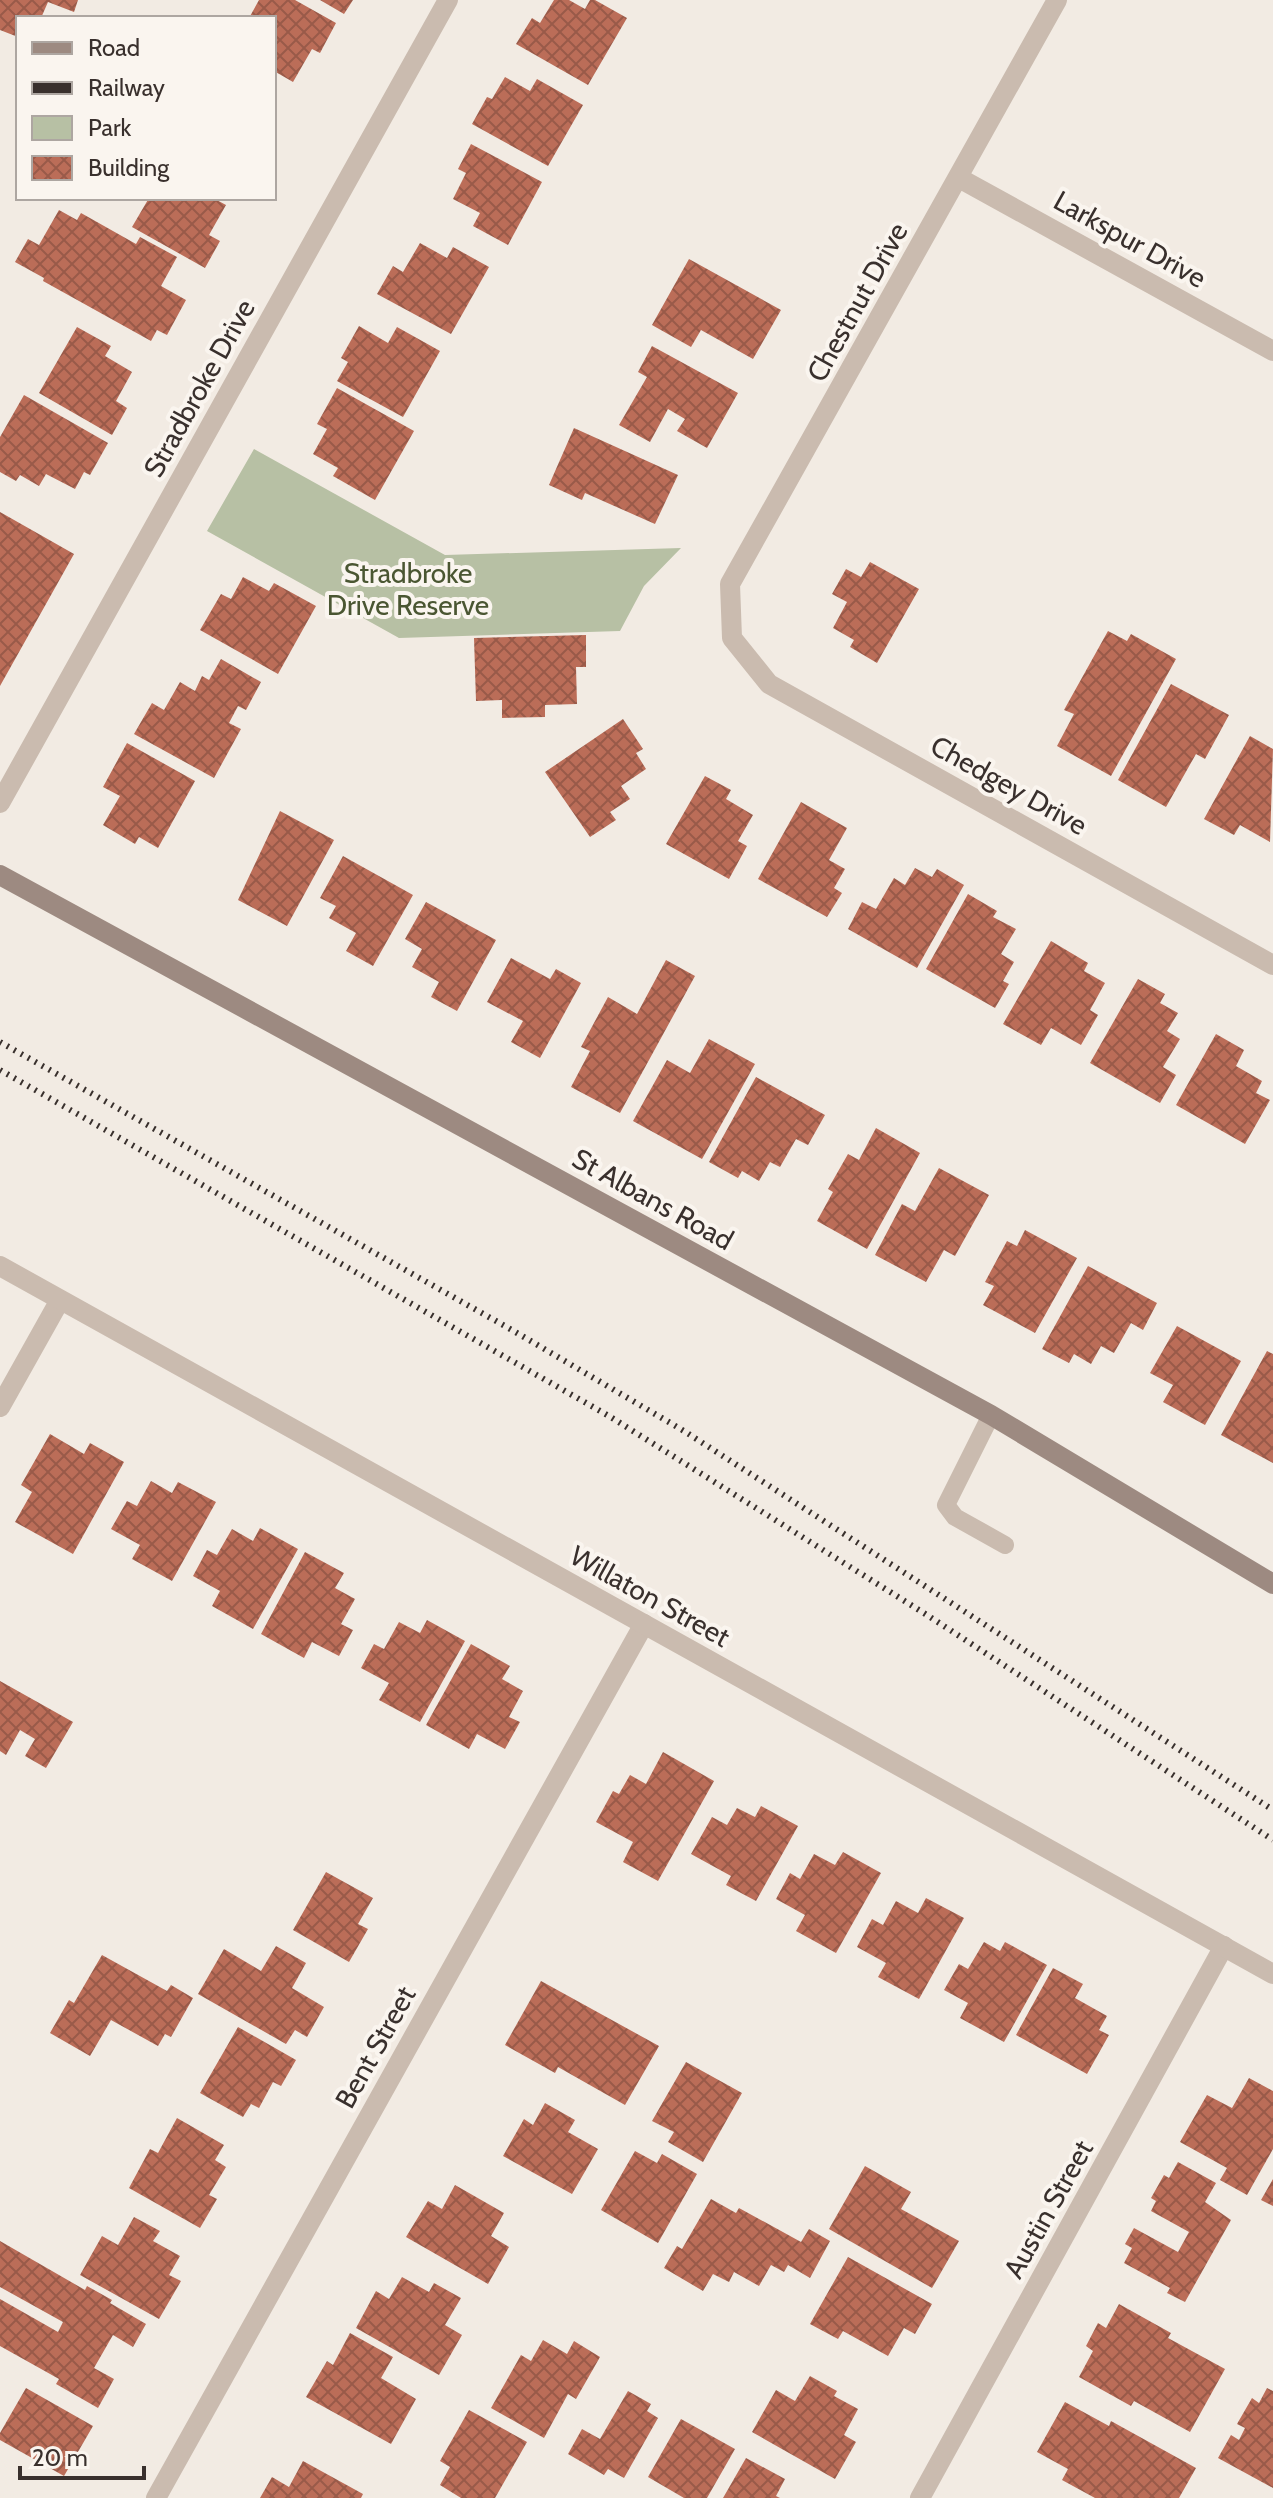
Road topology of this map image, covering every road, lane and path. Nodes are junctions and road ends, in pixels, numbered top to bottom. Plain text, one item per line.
1 (448, 0) edge
2 (1057, 0) edge
3 (959, 178) junction
4 (1273, 351) edge
5 (732, 638) joint
6 (0, 803) edge
7 (0, 875) edge
8 (1273, 965) edge
9 (0, 1266) edge
10 (60, 1300) junction
11 (0, 1407) edge
12 (991, 1415) junction
13 (1005, 1545) dead end
14 (1273, 1584) edge
15 (644, 1624) junction
16 (1224, 1946) junction
17 (1273, 1974) edge
18 (156, 2498) edge
19 (920, 2498) edge

1 - 6 street, Stradbroke Drive
2 - 3 street, Chestnut Drive
3 - 4 street, Larkspur Drive
3 - 5 street, Chestnut Drive
5 - 8 street, Chedgey Drive
7 - 12 main road, St Albans Road
9 - 10 street, Willaton Street
10 - 11 street
10 - 15 street, Willaton Street
12 - 13 lane
12 - 14 main road, St Albans Road
15 - 16 street, Willaton Street
15 - 18 street, Bent Street
16 - 17 street, Willaton Street
16 - 19 street, Austin Street

